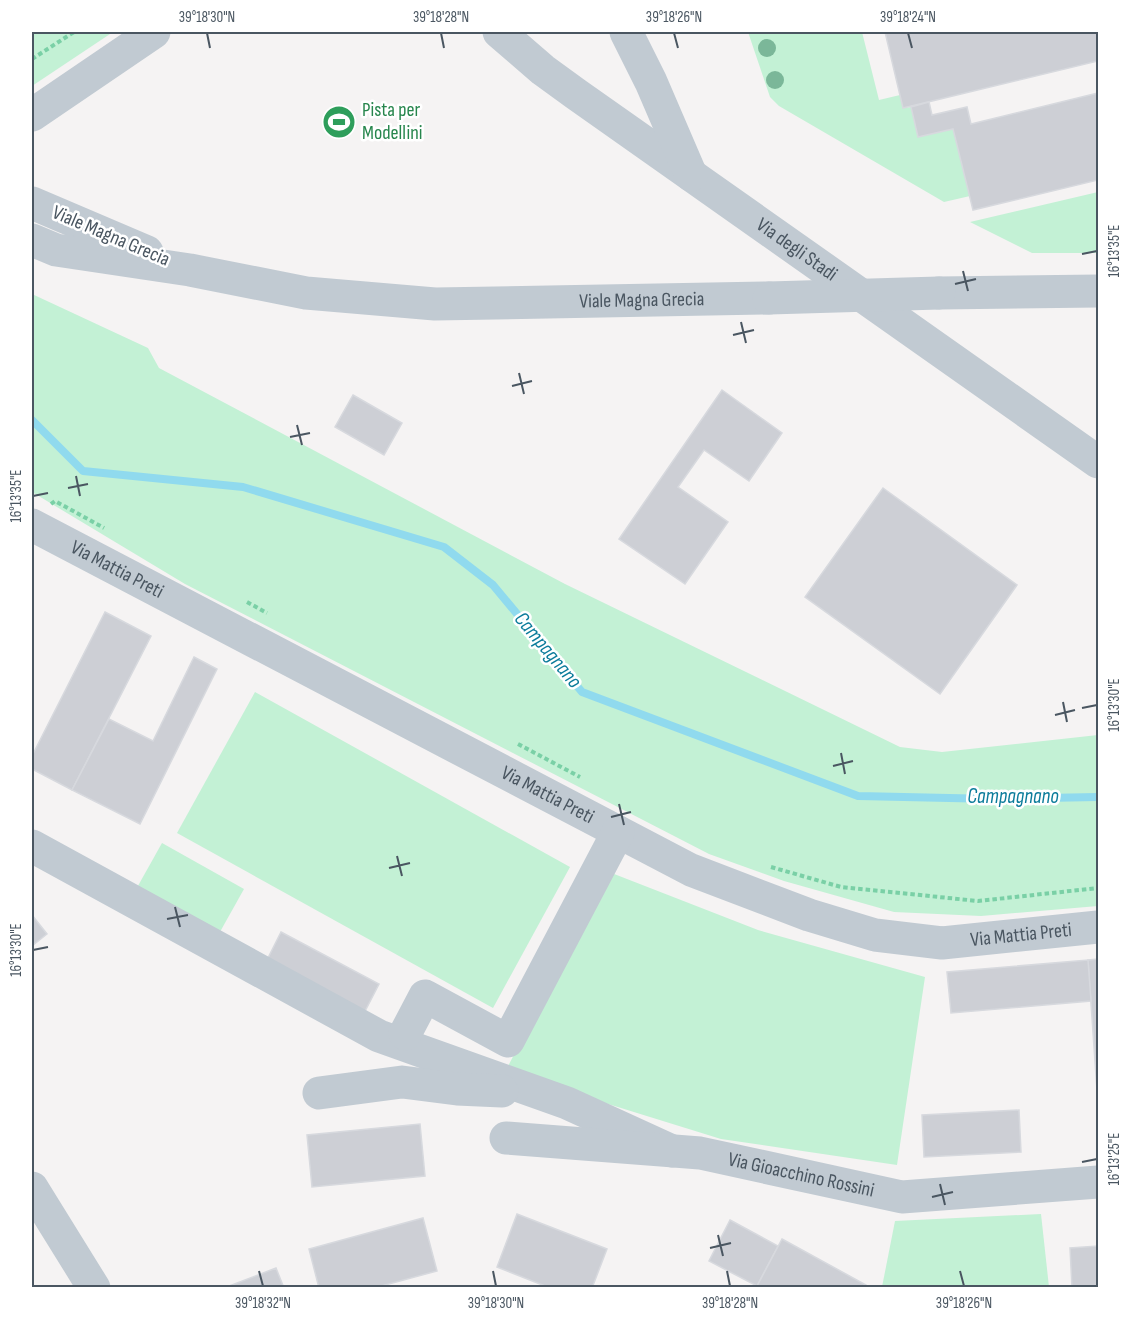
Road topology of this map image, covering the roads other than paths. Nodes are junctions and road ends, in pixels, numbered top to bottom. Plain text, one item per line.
1 (154, 32) edge
2 (499, 32) edge
3 (626, 32) edge
4 (32, 115) edge
5 (691, 175) junction
6 (32, 203) edge
7 (32, 240) edge
8 (190, 270) junction
9 (1098, 291) edge
10 (1098, 462) edge
11 (38, 516) edge
12 (618, 832) junction
13 (32, 846) edge
14 (1098, 927) edge
15 (405, 1034) dead end
16 (530, 1092) junction
17 (319, 1093) dead end
18 (506, 1138) dead end
19 (672, 1151) junction
20 (1098, 1182) edge
21 (32, 1188) edge
22 (94, 1287) edge

1 - 4 street
2 - 5 street, Via degli Stadi
3 - 5 street
5 - 10 street, Via degli Stadi
6 - 8 street, Viale Magna Grecia
7 - 8 street, Viale Magna Grecia
8 - 9 street, Viale Magna Grecia, bridge
11 - 12 street, Via Mattia Preti
12 - 14 street, Via Mattia Preti
12 - 15 street
13 - 16 street
16 - 17 street
16 - 19 street
18 - 19 street, Via Gioacchino Rossini
19 - 20 street, Via Gioacchino Rossini
21 - 22 street

